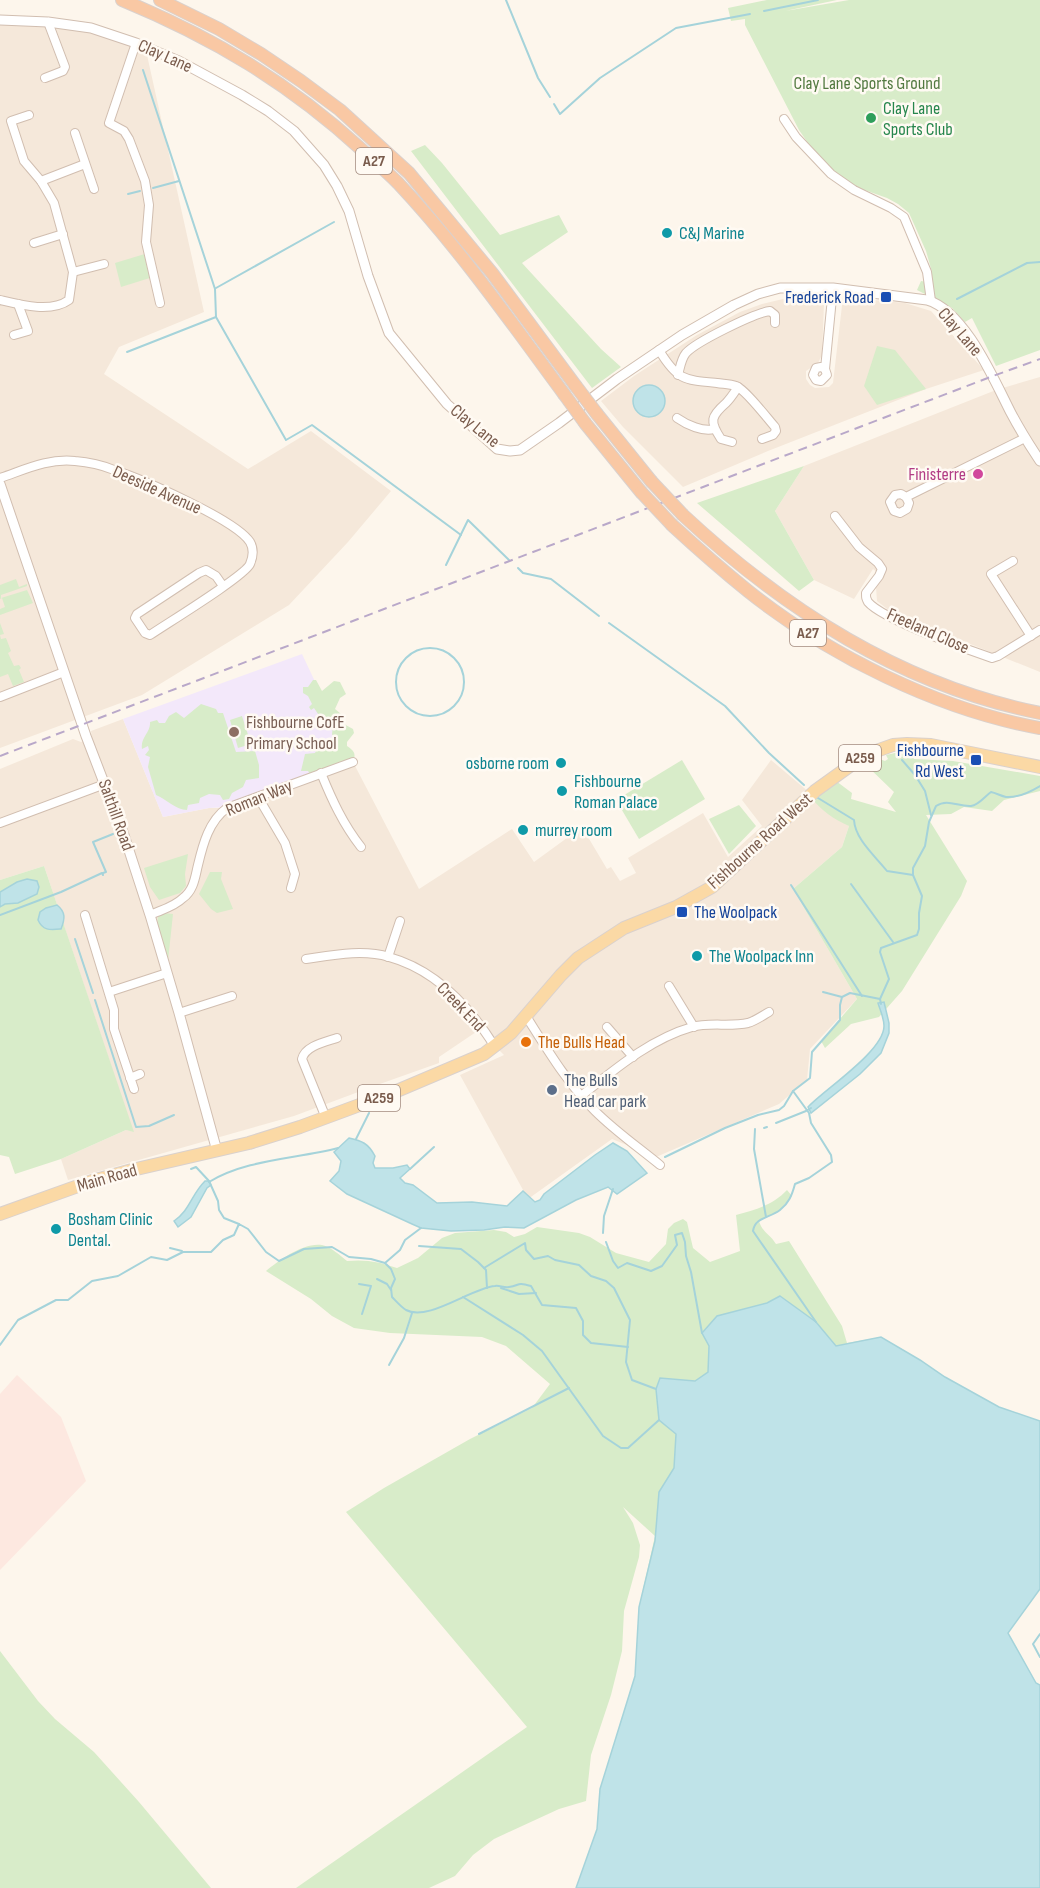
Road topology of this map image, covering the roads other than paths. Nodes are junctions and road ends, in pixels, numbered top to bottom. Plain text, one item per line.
1 (122, 0) edge
2 (160, 0) edge
3 (0, 20) edge
4 (48, 22) junction
5 (136, 42) junction
6 (45, 78) dead end
7 (29, 115) dead end
8 (784, 119) dead end
9 (75, 133) dead end
10 (85, 164) junction
11 (41, 181) junction
12 (94, 189) dead end
13 (63, 234) junction
14 (34, 243) dead end
15 (104, 264) dead end
16 (74, 272) junction
17 (833, 288) junction
18 (0, 300) edge
19 (931, 301) junction
20 (160, 303) dead end
21 (18, 304) junction
22 (775, 323) dead end
23 (14, 335) dead end
24 (659, 350) junction
25 (825, 369) dead end
26 (678, 375) junction
27 (738, 387) junction
28 (677, 418) dead end
29 (714, 429) junction
30 (1025, 438) junction
31 (762, 439) dead end
32 (732, 442) dead end
33 (1040, 461) edge
34 (0, 478) edge
35 (0, 484) edge
36 (906, 497) dead end
37 (835, 516) dead end
38 (1013, 561) dead end
39 (223, 586) junction
40 (1040, 630) edge
41 (1031, 636) junction
42 (64, 672) junction
43 (0, 697) edge
44 (1040, 713) edge
45 (1040, 728) edge
46 (353, 762) dead end
47 (1040, 767) edge
48 (321, 773) junction
49 (105, 784) junction
50 (258, 797) junction
51 (0, 822) edge
52 (361, 847) dead end
53 (291, 888) dead end
54 (86, 915) dead end
55 (150, 915) junction
56 (400, 921) dead end
57 (388, 957) junction
58 (306, 959) dead end
59 (167, 973) junction
60 (669, 986) dead end
61 (109, 992) junction
62 (232, 996) dead end
63 (769, 1012) dead end
64 (179, 1013) junction
65 (526, 1016) junction
66 (607, 1027) dead end
67 (694, 1027) junction
68 (337, 1038) dead end
69 (495, 1047) junction
70 (633, 1057) junction
71 (140, 1074) dead end
72 (130, 1078) junction
73 (134, 1089) dead end
74 (581, 1096) junction
75 (326, 1118) junction
76 (217, 1151) junction
77 (660, 1165) dead end
78 (0, 1214) edge

1 - 45 highway, A27, bridge
2 - 44 highway, A27, bridge
3 - 4 street, Clay Lane
4 - 5 street, Clay Lane
4 - 6 street
5 - 20 street
5 - 24 street, Clay Lane
7 - 11 street
8 - 19 street
9 - 10 street
10 - 11 street
10 - 12 street
11 - 13 street
13 - 14 street
13 - 16 street
15 - 16 street
16 - 21 street
17 - 19 street, Clay Lane
17 - 24 street, Clay Lane
17 - 25 street
18 - 21 street
19 - 30 street, Clay Lane
21 - 23 street
22 - 26 street
24 - 26 street
26 - 27 street
27 - 29 street
27 - 31 street
28 - 29 street
29 - 32 street
30 - 33 street, Clay Lane
30 - 36 street
34 - 39 street, Deeside Avenue
35 - 42 street, Salthill Road
37 - 41 street, Freeland Close
38 - 41 street
39 - 39 street, Deeside Avenue
40 - 41 street
42 - 43 street
42 - 49 street, Salthill Road
46 - 48 street, Roman Way
47 - 65 main road, Fishbourne Road West / A259
48 - 50 street, Roman Way
48 - 52 street
49 - 51 street
49 - 55 street, Salthill Road
50 - 53 street
50 - 55 street, Roman Way
54 - 61 street
55 - 59 street, Salthill Road
56 - 57 street
57 - 58 street, Creek End
57 - 69 street, Creek End
59 - 61 street
59 - 64 street, Salthill Road
60 - 67 street
61 - 72 street
62 - 64 street
63 - 67 street
64 - 76 street, Salthill Road
65 - 69 main road, Fishbourne Road West / A259
65 - 74 street
66 - 70 street
67 - 70 street
68 - 75 street
69 - 75 main road, Fishbourne Road West / A259
70 - 74 street
71 - 72 street
72 - 73 street
74 - 77 street
75 - 76 main road, Fishbourne Road West / A259
76 - 78 main road, Main Road / A259

